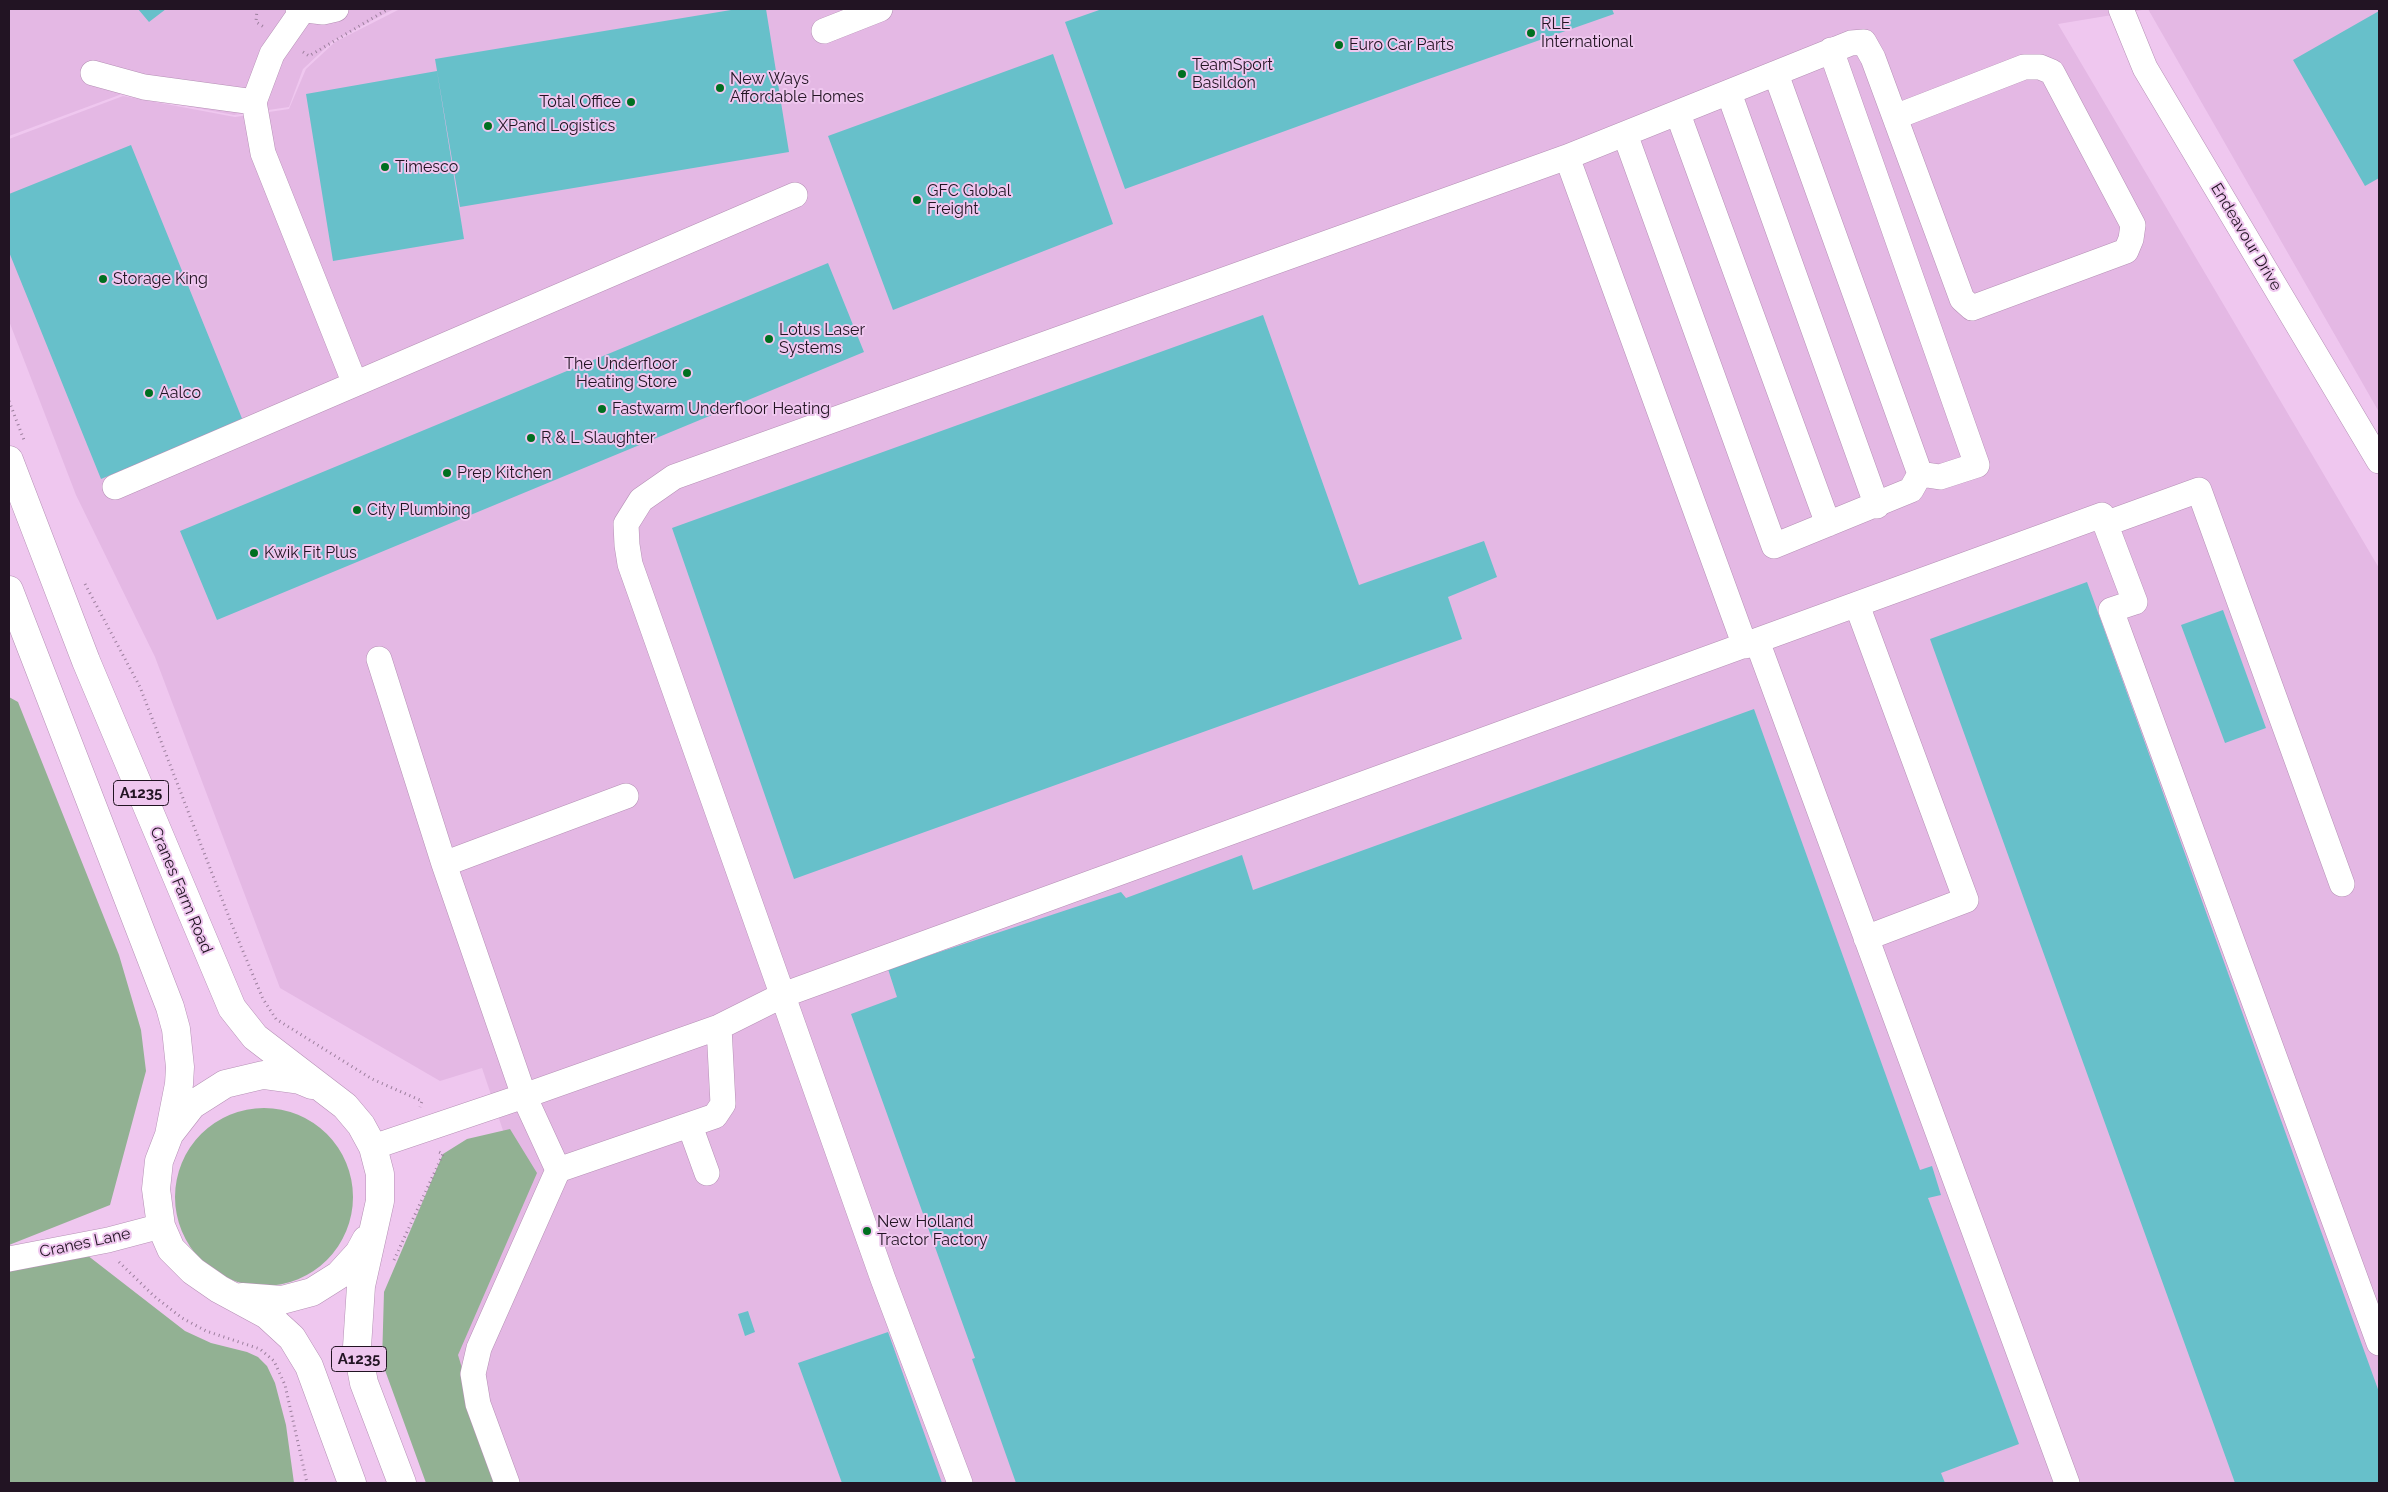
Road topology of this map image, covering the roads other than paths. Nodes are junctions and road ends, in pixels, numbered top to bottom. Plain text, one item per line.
1 (336, 9) edge
2 (880, 9) edge
3 (2121, 9) edge
4 (300, 10) edge
5 (824, 31) dead end
6 (1831, 50) junction
7 (93, 73) dead end
8 (1776, 74) junction
9 (1729, 93) junction
10 (254, 102) junction
11 (1678, 114) junction
12 (1895, 117) junction
13 (1625, 134) junction
14 (1567, 157) junction
15 (795, 195) dead end
16 (1948, 261) junction
17 (1911, 274) junction
18 (355, 384) junction
19 (17, 452) edge
20 (2379, 461) edge
21 (1920, 474) junction
22 (115, 486) dead end
23 (1877, 506) junction
24 (1828, 524) junction
25 (2105, 524) junction
26 (9, 590) edge
27 (1858, 606) junction
28 (1751, 644) junction
29 (379, 659) dead end
30 (626, 796) dead end
31 (444, 864) junction
32 (2342, 884) dead end
33 (1866, 938) junction
34 (783, 995) junction
35 (718, 1027) junction
36 (325, 1090) junction
37 (524, 1096) junction
38 (690, 1126) junction
39 (169, 1135) junction
40 (373, 1147) junction
41 (558, 1170) junction
42 (707, 1173) dead end
43 (161, 1226) junction
44 (373, 1228) junction
45 (9, 1259) edge
46 (220, 1289) junction
47 (2379, 1343) edge
48 (352, 1483) edge
49 (402, 1483) edge
50 (507, 1483) edge
51 (960, 1483) edge
52 (2067, 1483) edge

1 - 4 street
2 - 5 street
3 - 20 street, Endeavour Drive
4 - 10 street
6 - 8 street
6 - 12 street
6 - 17 street
7 - 10 street
8 - 9 street
8 - 21 street
9 - 11 street
9 - 23 street
10 - 18 street
11 - 13 street
11 - 24 street
12 - 16 street
12 - 16 street
13 - 14 street
13 - 24 street
14 - 28 street
14 - 34 street
15 - 18 street
16 - 17 street
17 - 21 street
18 - 22 street
19 - 36 main road, Cranes Farm Road / A1235
21 - 23 street
23 - 24 street
25 - 27 street
25 - 32 street
25 - 47 street
26 - 39 main road, Cranes Farm Road / A1235
27 - 28 street
27 - 33 street
28 - 33 street
28 - 34 street
29 - 31 street
30 - 31 street
31 - 37 street
33 - 52 street
34 - 35 street
34 - 51 street
35 - 37 street
35 - 38 street
36 - 39 main road, Cranes Farm Road / A1235
36 - 40 main road, Cranes Farm Road / A1235
37 - 40 street
37 - 41 street
38 - 41 street
38 - 42 street
39 - 43 main road, Cranes Farm Road / A1235
40 - 44 main road, Cranes Farm Road / A1235
41 - 50 street
43 - 45 street, Cranes Lane
43 - 46 main road, Cranes Farm Road / A1235
44 - 46 main road, Cranes Farm Road / A1235
44 - 49 main road, Cranes Farm Road / A1235
46 - 48 main road, Cranes Farm Road / A1235

